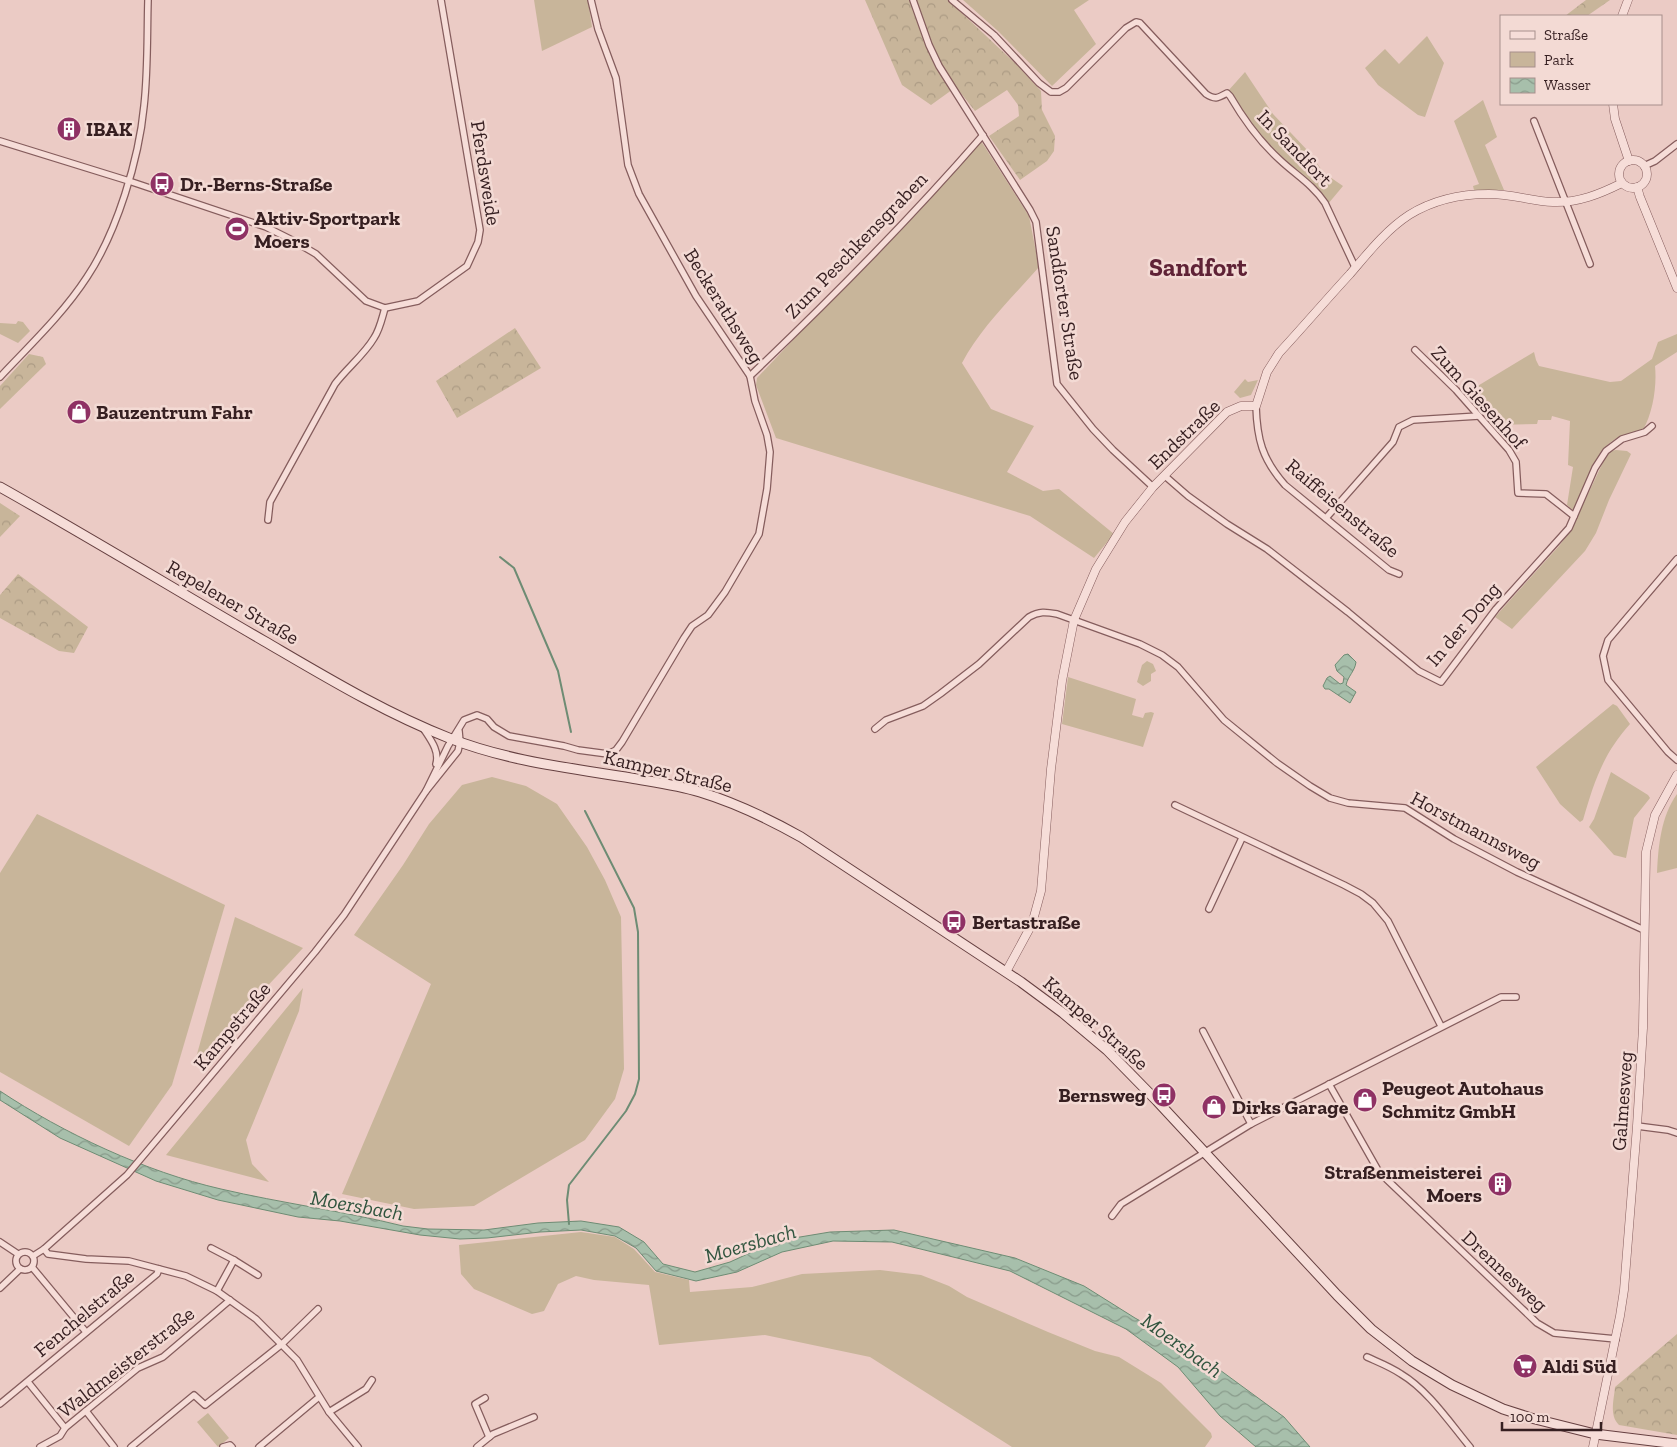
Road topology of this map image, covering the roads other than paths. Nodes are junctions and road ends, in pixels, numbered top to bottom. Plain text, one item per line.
1 (148, 0) edge
2 (441, 0) edge
3 (591, 0) edge
4 (913, 0) edge
5 (952, 0) edge
6 (1628, 0) edge
7 (1622, 15) edge
8 (1613, 105) edge
9 (1534, 121) dead end
10 (982, 135) junction
11 (0, 141) edge
12 (1677, 144) edge
13 (1629, 161) junction
14 (1644, 166) junction
15 (129, 182) junction
16 (1622, 183) junction
17 (1637, 187) junction
18 (1565, 202) junction
19 (1590, 264) dead end
20 (1355, 267) junction
21 (1677, 288) edge
22 (385, 308) junction
23 (1415, 350) dead end
24 (750, 376) junction
25 (0, 377) edge
26 (1256, 406) junction
27 (1479, 416) junction
28 (1652, 426) dead end
29 (1165, 476) junction
30 (0, 487) edge
31 (1153, 487) junction
32 (1574, 516) junction
33 (1326, 518) junction
34 (268, 520) dead end
35 (1677, 559) edge
36 (1399, 574) dead end
37 (1074, 620) junction
38 (421, 726) junction
39 (875, 729) dead end
40 (456, 741) junction
41 (1677, 760) edge
42 (433, 774) junction
43 (1677, 775) edge
44 (426, 791) junction
45 (1175, 805) dead end
46 (1242, 838) junction
47 (1209, 909) dead end
48 (1644, 930) junction
49 (1006, 972) junction
50 (1516, 997) dead end
51 (1441, 1026) junction
52 (1203, 1031) dead end
53 (1329, 1084) junction
54 (1251, 1124) junction
55 (1637, 1126) junction
56 (1677, 1132) edge
57 (1203, 1153) junction
58 (1112, 1216) dead end
59 (0, 1242) edge
60 (211, 1248) dead end
61 (44, 1249) junction
62 (18, 1254) junction
63 (33, 1256) junction
64 (234, 1260) junction
65 (32, 1267) junction
66 (20, 1269) junction
67 (159, 1269) junction
68 (258, 1275) dead end
69 (0, 1288) edge
70 (216, 1291) junction
71 (230, 1300) junction
72 (318, 1310) dead end
73 (86, 1332) junction
74 (1616, 1339) junction
75 (282, 1344) junction
76 (1366, 1357) dead end
77 (372, 1380) dead end
78 (28, 1382) junction
79 (319, 1397) junction
80 (485, 1398) dead end
81 (0, 1404) edge
82 (86, 1411) junction
83 (329, 1412) junction
84 (534, 1417) dead end
85 (65, 1428) junction
86 (1596, 1434) junction
87 (488, 1437) junction
88 (1677, 1444) edge
89 (40, 1447) edge
90 (114, 1447) edge
91 (131, 1447) edge
92 (223, 1447) edge
93 (232, 1447) edge
94 (259, 1447) edge
95 (358, 1447) edge
96 (476, 1447) edge
97 (1470, 1447) edge
98 (1593, 1447) edge

1 - 15 street
2 - 22 street, Pferdsweide
3 - 24 street, Beckerathsweg
4 - 10 street, Sandforter Straße
5 - 20 street, In Sandfort
6 - 7 street
8 - 13 street
9 - 18 street
10 - 24 street, Zum Peschkensgraben
10 - 31 street, Sandforter Straße
11 - 15 street
12 - 14 street
13 - 14 street
13 - 16 street
14 - 17 street
15 - 22 street
15 - 25 street
16 - 17 street
16 - 18 street
17 - 21 street
18 - 19 street
18 - 20 street
20 - 26 street
22 - 34 street
23 - 27 street, Zum Giesenhof
24 - 40 street, Beckerathsweg
26 - 29 street, Endstraße
26 - 33 street, Raiffeisenstraße
27 - 32 street, Zum Giesenhof
27 - 33 street
28 - 32 street, In der Dong
29 - 31 street, Endstraße
29 - 32 street, In der Dong
30 - 38 main road, Repelener Straße
31 - 37 street, Endstraße
33 - 36 street, Raiffeisenstraße
35 - 41 street
37 - 39 street
37 - 48 street, Horstmannsweg
37 - 49 street
38 - 40 main road, Repelener Straße
38 - 42 street, Kampstraße
40 - 42 street, Kampstraße
40 - 44 street, Kampstraße
40 - 49 main road, Kamper Straße
42 - 44 street, Kampstraße
43 - 48 street, Galmesweg
44 - 61 street, Kampstraße
45 - 46 street
46 - 47 street
46 - 51 street
48 - 55 street, Galmesweg
49 - 57 main road, Kamper Straße
50 - 51 street
51 - 53 street
52 - 54 street
53 - 54 street
53 - 74 street, Drennesweg
54 - 57 street
55 - 56 street
55 - 74 street, Galmesweg
57 - 58 street
57 - 86 main road, Kamper Straße
59 - 62 street
60 - 64 street
61 - 63 street, Kampstraße
61 - 67 street
62 - 63 street
62 - 66 street
63 - 65 street
64 - 68 street
64 - 70 street
65 - 66 street
65 - 73 street
66 - 69 street
67 - 70 street
67 - 73 street, Fenchelstraße
70 - 71 street
71 - 75 street
71 - 82 street, Waldmeisterstraße
72 - 75 street
73 - 78 street, Fenchelstraße
74 - 86 street, Galmesweg
75 - 79 street
75 - 91 street
76 - 97 street
77 - 83 street
78 - 81 street, Fenchelstraße
78 - 85 street, Fenchelstraße
79 - 83 street
79 - 94 street
80 - 87 street
82 - 85 street, Waldmeisterstraße
82 - 90 street
83 - 95 street
84 - 87 street
85 - 89 street, Waldmeisterstraße
86 - 88 main road, Kamper Straße
86 - 98 street, Galmesweg
87 - 96 street
92 - 93 street

